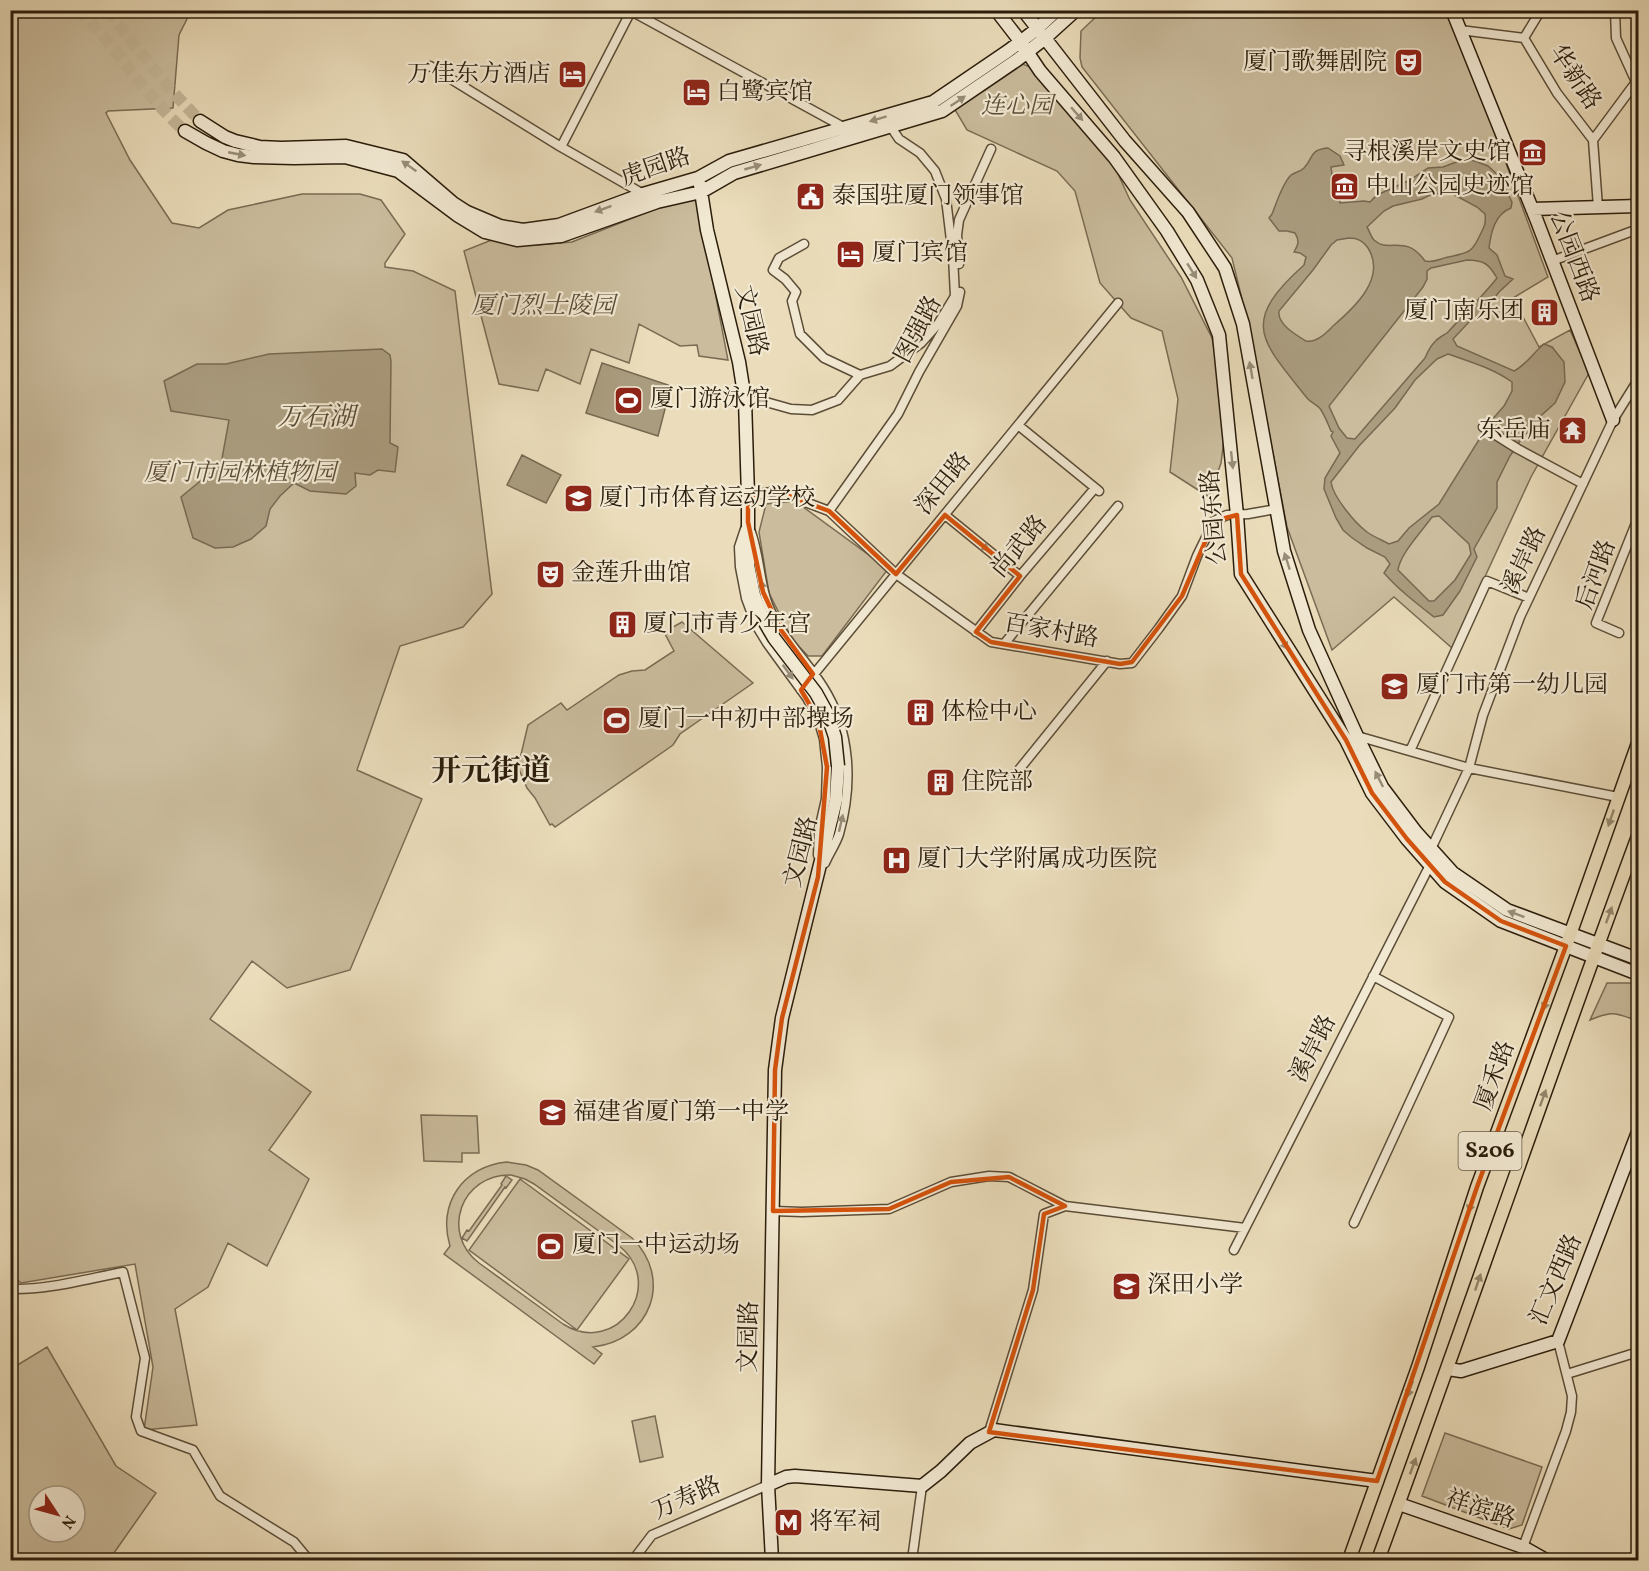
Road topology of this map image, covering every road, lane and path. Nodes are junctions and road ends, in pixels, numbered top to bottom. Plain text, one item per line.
1 (996, 10) edge
2 (1023, 10) edge
3 (1057, 10) edge
4 (1076, 10) edge
5 (1452, 10) edge
6 (1541, 10) edge
7 (1615, 10) edge
8 (630, 11) edge
9 (1460, 30) junction
10 (1041, 34) junction
11 (1524, 38) junction
12 (1020, 41) junction
13 (1028, 52) junction
14 (430, 66) dead end
15 (1637, 82) edge
16 (200, 121) tunnel mouth
17 (891, 127) junction
18 (846, 129) junction
19 (185, 131) tunnel mouth
20 (861, 136) junction
21 (1593, 140) junction
22 (561, 147) junction
23 (992, 149) dead end
24 (698, 178) junction
25 (701, 192) junction
26 (643, 194) junction
27 (657, 202) junction
28 (1638, 206) edge
29 (1598, 207) junction
30 (1532, 209) junction
31 (1638, 229) edge
32 (804, 244) dead end
33 (1552, 261) junction
34 (1118, 303) dead end
35 (860, 375) junction
36 (1638, 380) edge
37 (744, 400) junction
38 (1613, 420) junction
39 (1018, 425) junction
40 (1483, 427) dead end
41 (1583, 483) junction
42 (748, 496) junction
43 (1118, 506) dead end
44 (1276, 509) junction
45 (829, 511) junction
46 (945, 515) junction
47 (1238, 515) junction
48 (748, 522) junction
49 (1638, 524) edge
50 (896, 574) junction
51 (1020, 576) junction
52 (1529, 598) junction
53 (976, 632) junction
54 (1618, 633) dead end
55 (1004, 644) junction
56 (1107, 662) junction
57 (813, 674) junction
58 (801, 690) junction
59 (1357, 735) junction
60 (1638, 743) edge
61 (1410, 751) junction
62 (1469, 768) junction
63 (1009, 782) dead end
64 (1618, 797) junction
65 (1638, 836) edge
66 (1431, 849) junction
67 (1430, 865) junction
68 (818, 877) junction
69 (1571, 933) junction
70 (1598, 944) junction
71 (1566, 946) junction
72 (1593, 957) junction
73 (1638, 959) edge
74 (1638, 974) edge
75 (1373, 976) junction
76 (1638, 1133) edge
77 (1065, 1206) junction
78 (773, 1211) junction
79 (1354, 1223) dead end
80 (1245, 1228) junction
81 (1234, 1250) dead end
82 (10, 1289) edge
83 (1558, 1341) junction
84 (1638, 1352) edge
85 (1448, 1369) junction
86 (1568, 1374) junction
87 (989, 1432) junction
88 (1377, 1481) junction
89 (768, 1485) junction
90 (922, 1486) junction
91 (1399, 1504) junction
92 (1523, 1547) junction
93 (309, 1560) edge
94 (633, 1560) edge
95 (772, 1560) edge
96 (912, 1560) edge
97 (1349, 1560) edge
98 (1378, 1560) edge
99 (1546, 1560) edge

1 - 12 main road, 公园东路
2 - 10 main road
3 - 10 main road
4 - 10 main road
5 - 9 main road, 公园西路
6 - 11 street, 华新路
7 - 15 street, 华新路
8 - 18 street
8 - 22 street
9 - 11 street, 华新路
9 - 30 main road, 公园西路
10 - 12 main road, 虎园路
10 - 13 main road, 虎园路
44 -> 10 main road
11 - 21 street, 华新路
12 - 13 main road, 公园东路
12 -> 18 main road, 虎园路
17 -> 13 main road, 虎园路
13 -> 47 main road, 公园东路
14 - 22 street
15 - 21 street, 华新路
26 -> 16 main road, 虎园路
17 - 20 main road, 虎园路
17 - 35 street
18 - 20 street
18 - 24 main road, 虎园路
19 -> 27 main road, 虎园路
25 -> 20 main road, 虎园路
21 - 29 street, 华新路
22 - 26 street
23 - 45 street, 图强路
24 - 25 main road, 文园路
24 - 26 main road, 虎园路
25 - 27 main road, 虎园路
25 - 37 main road, 文园路
26 - 27 street
28 - 29 main road
29 - 30 main road
30 - 33 main road, 公园西路
31 - 33 street
32 - 35 street
33 - 38 main road, 公园西路
34 - 39 street, 深田路
35 - 37 street
36 - 38 street, 溪岸路
37 - 42 main road, 文园路
38 - 41 street, 溪岸路
39 - 46 street, 深田路
39 - 51 street, 尚武路
40 - 41 street
41 - 52 street, 溪岸路
42 - 45 street, 百家村路
42 - 48 main road, 文园路
43 - 55 street
44 - 47 street, 百家村路
59 -> 44 main road
45 - 50 street, 百家村路
46 - 50 street, 深田路
46 -> 51 street
47 - 56 street, 百家村路
47 -> 67 main road, 公园东路
57 -> 48 street
48 -> 58 street
48 - 68 main road, 文园路, bridge
49 - 54 street, 后河路
50 - 53 street, 百家村路
50 - 57 street, 深田路
51 - 53 street, 尚武路
52 - 61 street
52 - 62 street, 溪岸路
53 - 55 street, 百家村路
55 - 56 street, 百家村路
56 - 63 street
57 - 58 street, 深田路
68 -> 57 street
58 - 68 street
59 - 61 street
66 -> 59 main road
60 - 64 main road, 厦禾路 / S206
61 - 62 street
62 - 64 street
62 - 66 street, 溪岸路
64 -> 69 main road, 厦禾路 / S206
70 -> 65 main road, S206
69 -> 66 main road
67 - 71 main road, 公园东路
67 - 75 street, 溪岸路
68 - 78 main road, 文园路
69 - 70 main road
69 - 71 main road, 厦禾路 / S206
70 - 72 main road, S206
70 - 73 main road
71 - 72 main road, 公园东路
71 -> 88 main road, 厦禾路 / S206
72 - 74 main road, 公园东路
85 -> 72 main road, S206
75 - 79 street
75 - 80 street, 溪岸路
76 - 83 main road, 汇文西路
77 - 78 street
77 - 80 street
77 - 87 street
78 - 89 main road, 文园路
80 - 81 street, 溪岸路
82 - 93 street
83 - 85 main road, 汇文西路
83 - 86 street
84 - 86 street
91 -> 85 main road, S206
86 - 92 street
87 - 88 main road
87 - 90 main road
88 - 97 main road, 厦禾路 / S206
89 - 90 main road
89 - 94 street, 万寿路
89 - 95 main road, 文园路
90 - 96 street
91 - 92 main road, 祥滨路
91 - 98 main road, S206
92 - 99 main road, 祥滨路

